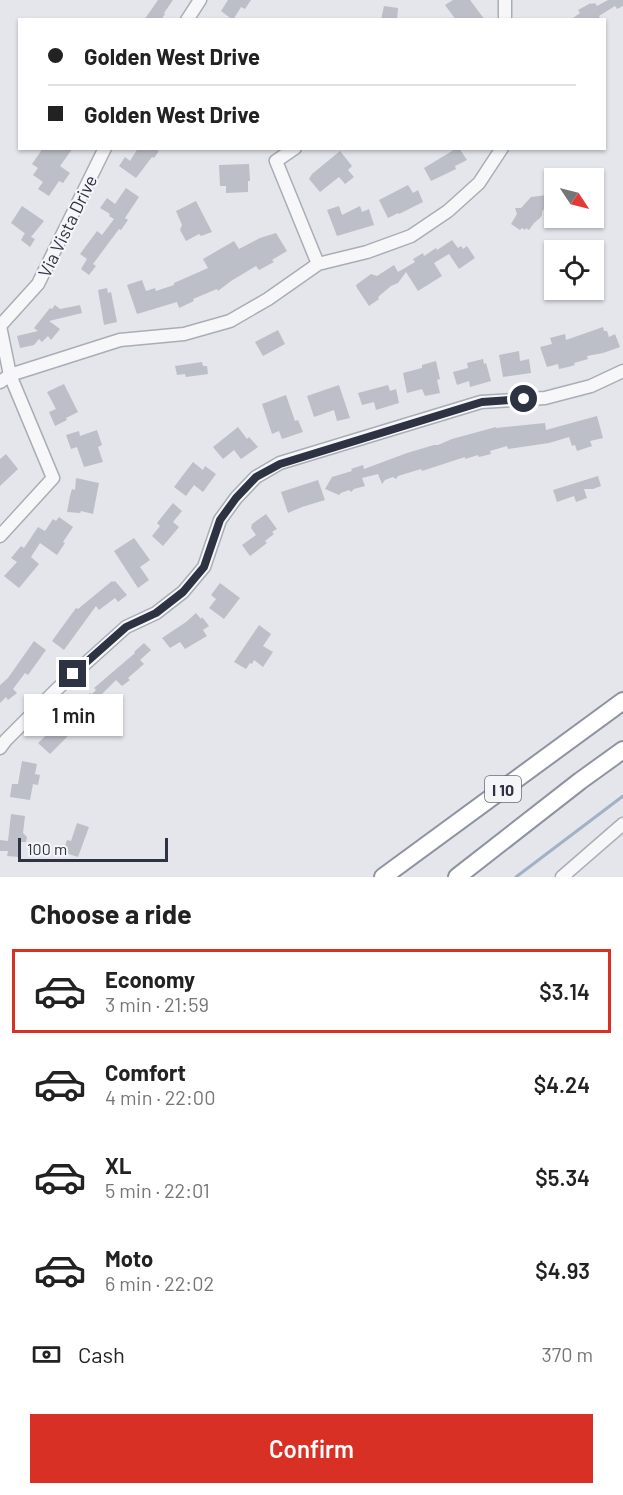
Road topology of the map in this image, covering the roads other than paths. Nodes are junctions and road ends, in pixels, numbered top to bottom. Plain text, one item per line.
1 (200, 0) edge
2 (505, 0) edge
3 (188, 18) edge
4 (506, 18) edge
5 (104, 150) edge
6 (292, 150) edge
7 (501, 150) edge
8 (318, 264) junction
9 (0, 326) edge
10 (623, 371) edge
11 (5, 379) edge
12 (0, 536) edge
13 (623, 700) edge
14 (0, 748) edge
15 (623, 750) edge
16 (623, 824) edge
17 (383, 877) edge
18 (457, 877) edge
19 (562, 877) edge

1 - 3 street
2 - 4 street
5 - 9 street, Via Vista Drive
6 - 8 street
7 - 8 street
8 - 11 street
9 - 11 street
10 - 14 street
11 - 12 street
13 - 17 highway, I 10
15 - 18 highway, I 10
16 - 19 street

